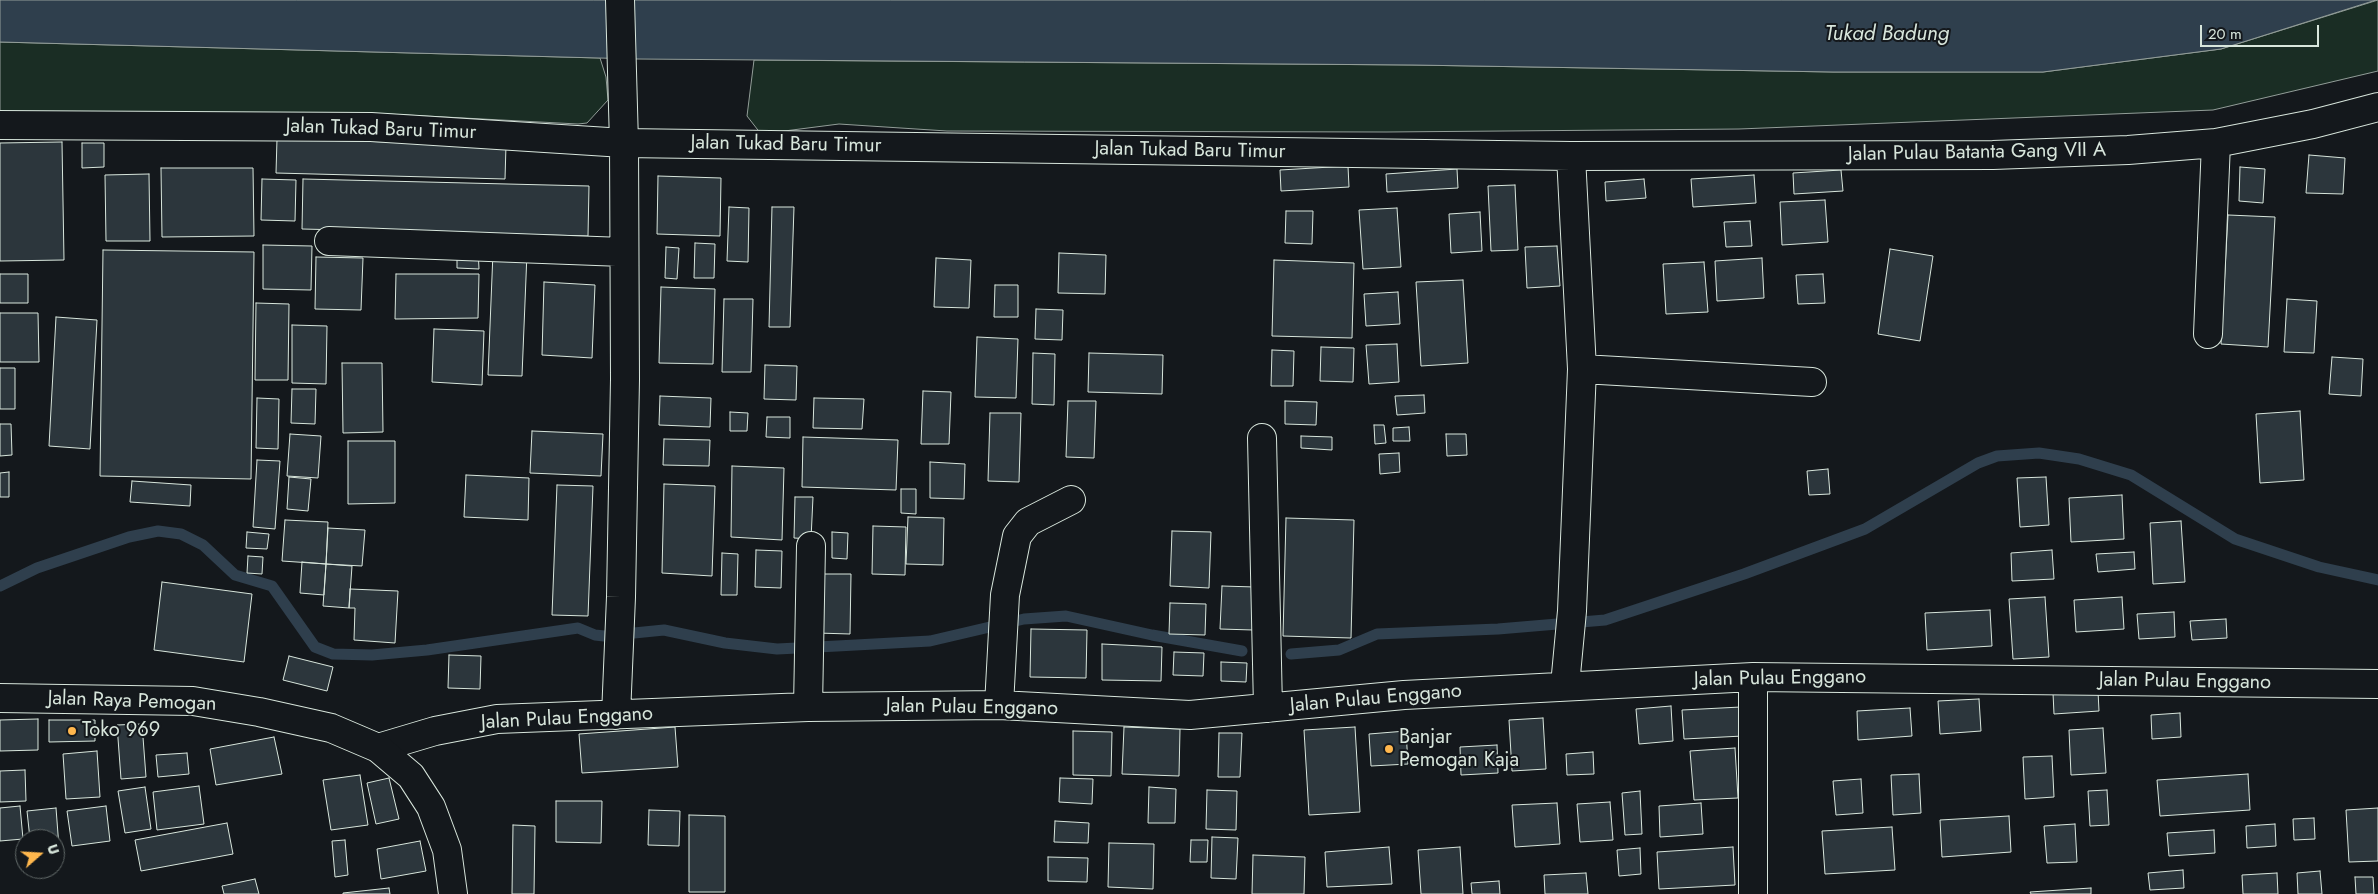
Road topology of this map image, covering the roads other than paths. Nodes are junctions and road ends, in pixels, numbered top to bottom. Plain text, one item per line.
1 (620, 0) edge
2 (2378, 107) edge
3 (0, 125) edge
4 (624, 143) junction
5 (2216, 143) junction
6 (1572, 156) junction
7 (330, 241) dead end
8 (623, 252) junction
9 (2208, 334) dead end
10 (1582, 369) junction
11 (1812, 382) dead end
12 (1262, 438) dead end
13 (1072, 500) dead end
14 (811, 546) dead end
15 (1753, 677) junction
16 (2378, 684) edge
17 (1565, 685) junction
18 (0, 698) edge
19 (999, 706) junction
20 (808, 707) junction
21 (1268, 708) junction
22 (616, 715) junction
23 (378, 748) junction
24 (453, 894) edge
25 (1753, 894) edge

1 - 4 street
2 - 5 street, Jalan Pulau Batanta Gang VII A
3 - 4 street, Jalan Tukad Baru Timur
4 - 6 street, Jalan Tukad Baru Timur
4 - 8 street
5 - 6 street, Jalan Pulau Batanta Gang VII A
5 - 9 street
6 - 10 street
7 - 8 street
8 - 22 street
10 - 11 street
10 - 17 street
12 - 21 street
13 - 19 street
14 - 20 street
15 - 16 street, Jalan Pulau Enggano
15 - 17 street, Jalan Pulau Enggano
15 - 25 street
17 - 21 street, Jalan Pulau Enggano
18 - 23 street, Jalan Raya Pemogan
19 - 20 street, Jalan Pulau Enggano
19 - 21 street, Jalan Pulau Enggano
20 - 22 street, Jalan Pulau Enggano
22 - 23 street, Jalan Pulau Enggano
23 - 24 street, Jalan Raya Pemogan

